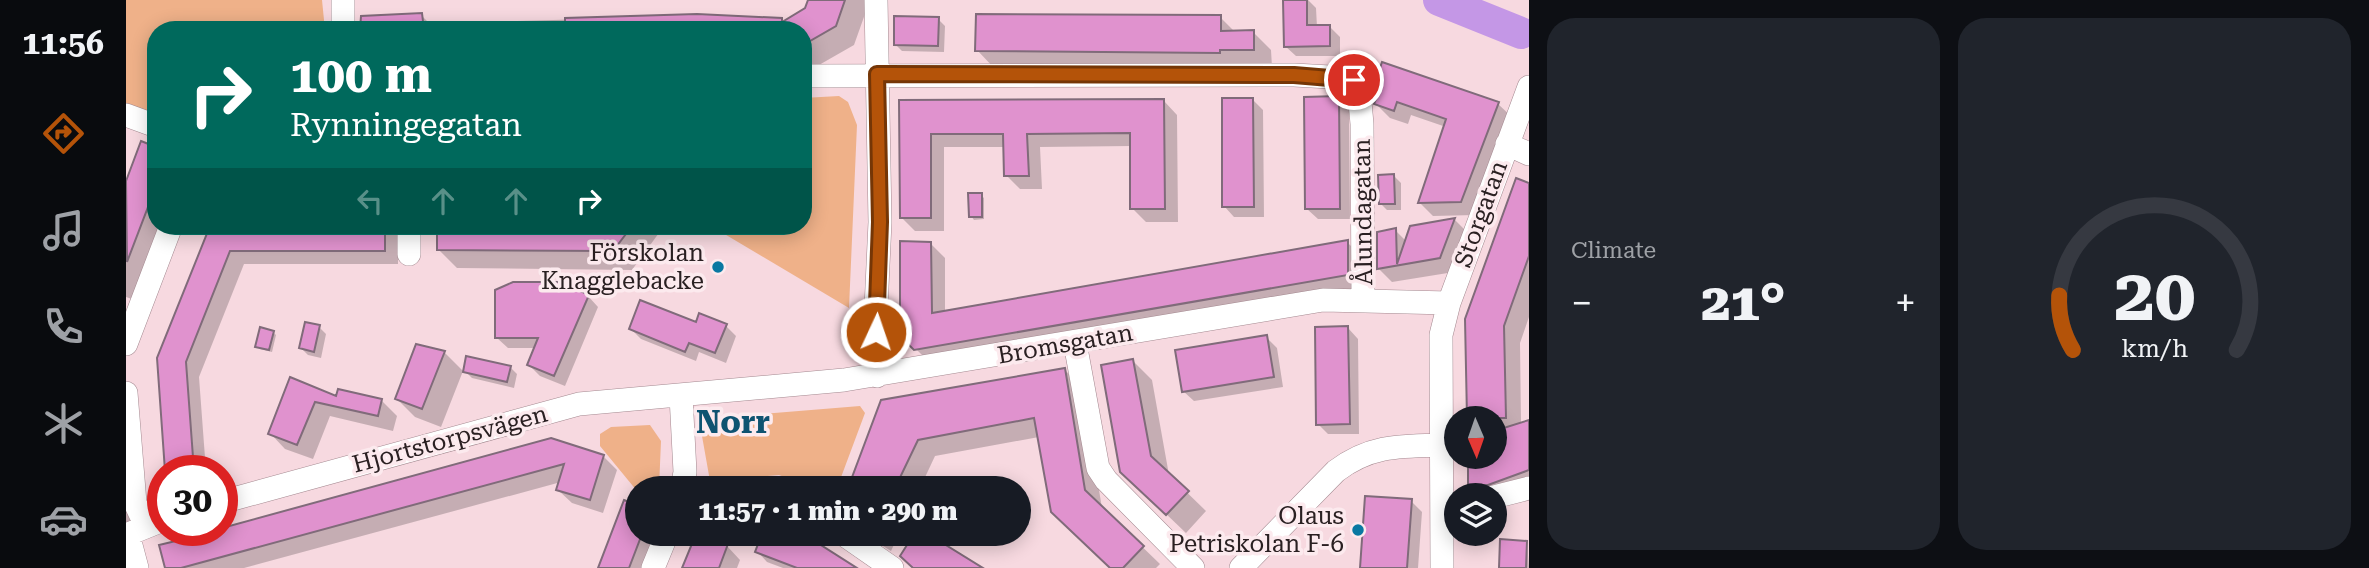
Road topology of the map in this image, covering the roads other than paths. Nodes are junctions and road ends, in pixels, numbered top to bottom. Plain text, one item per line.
1 (343, 0) edge
2 (876, 0) edge
3 (343, 21) edge
4 (877, 74) junction
5 (812, 76) edge
6 (1529, 87) edge
7 (126, 116) edge
8 (147, 123) edge
9 (1507, 144) junction
10 (1529, 154) edge
11 (167, 235) edge
12 (409, 235) edge
13 (409, 254) dead end
14 (1363, 299) junction
15 (1449, 303) junction
16 (127, 334) edge
17 (1075, 343) junction
18 (877, 376) junction
19 (126, 393) edge
20 (681, 396) junction
21 (1442, 445) junction
22 (684, 476) edge
23 (1448, 483) edge
24 (1529, 488) edge
25 (1507, 494) edge
26 (238, 498) edge
27 (141, 529) edge
28 (662, 546) edge
29 (860, 546) edge
30 (1445, 546) edge
31 (137, 568) edge
32 (653, 568) edge
33 (892, 568) edge
34 (1193, 568) edge
35 (1241, 568) edge
36 (1442, 568) edge

1 - 3 street
2 - 4 street
4 - 5 street
4 - 14 street, Ålundagatan
4 - 18 street
6 - 9 street, Storgatan
7 - 8 street
9 - 10 street
9 - 15 street, Storgatan
11 - 16 street
12 - 13 street
14 - 15 street, Bromsgatan
14 - 17 street, Bromsgatan
15 - 21 street, Storgatan
17 - 18 street, Bromsgatan
17 - 34 street
18 - 20 street, Bromsgatan
19 - 27 street
20 - 22 street
20 - 26 street, Hjortstorpsvägen
21 - 23 street, Storgatan
21 - 35 street
24 - 25 street
27 - 31 street
28 - 32 street
29 - 33 street
30 - 36 street, Storgatan

